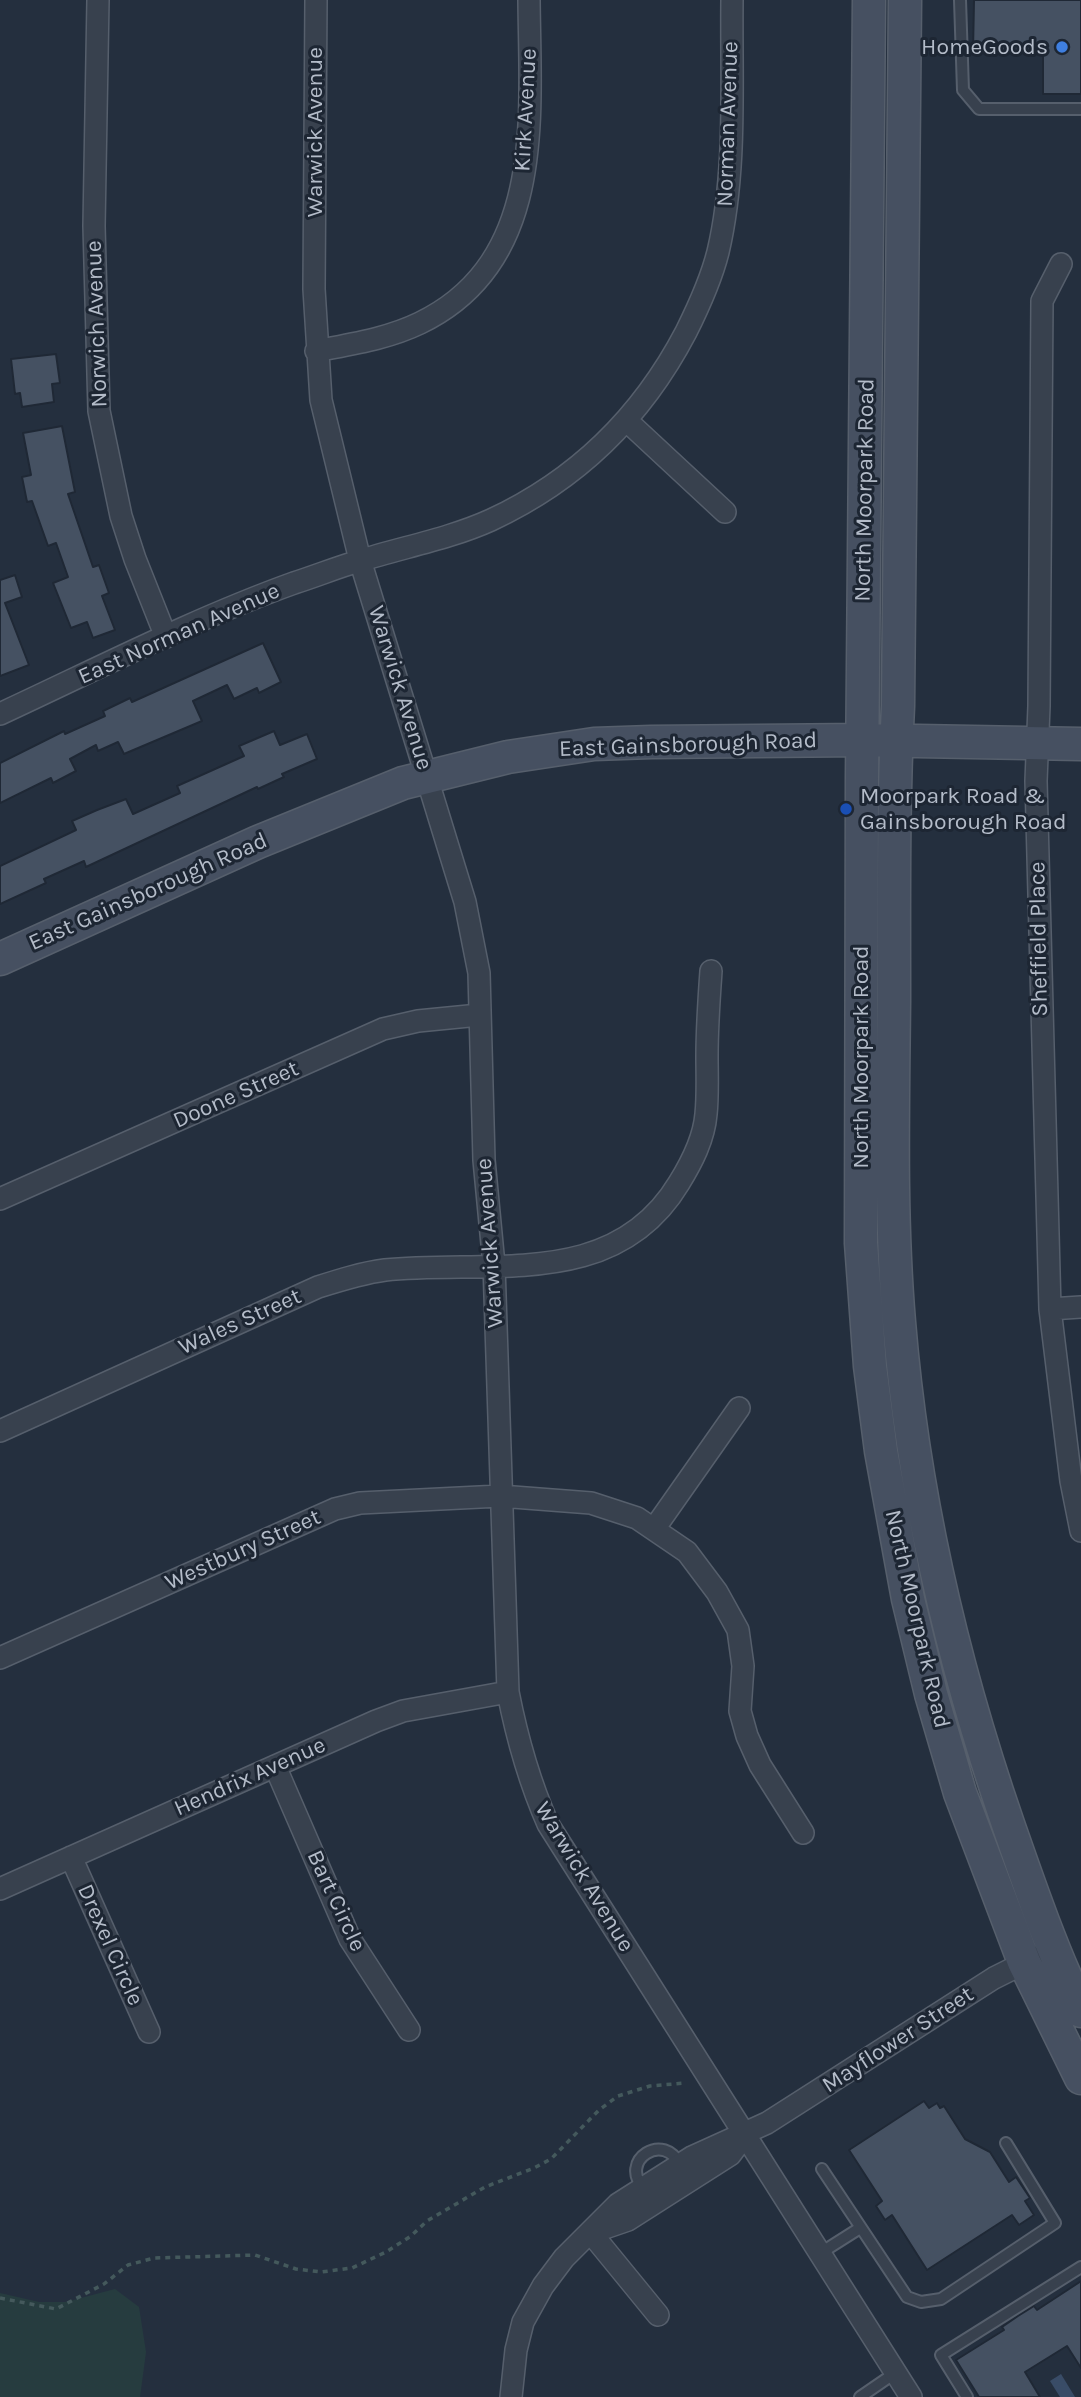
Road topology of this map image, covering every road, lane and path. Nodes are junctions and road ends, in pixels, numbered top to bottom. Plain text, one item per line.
1 (98, 0) edge
2 (316, 0) edge
3 (529, 0) edge
4 (732, 0) edge
5 (869, 0) edge
6 (905, 0) edge
7 (960, 0) edge
8 (1081, 109) edge
9 (1061, 264) dead end
10 (316, 351) junction
11 (627, 421) junction
12 (725, 512) dead end
13 (360, 560) junction
14 (166, 637) junction
15 (0, 714) edge
16 (863, 740) junction
17 (896, 741) junction
18 (1037, 743) junction
19 (1081, 744) edge
20 (427, 776) junction
21 (0, 959) edge
22 (711, 971) dead end
23 (480, 1015) junction
24 (0, 1199) edge
25 (494, 1265) junction
26 (1081, 1307) edge
27 (1049, 1309) junction
28 (739, 1408) dead end
29 (0, 1431) edge
30 (500, 1496) junction
31 (654, 1529) junction
32 (1081, 1531) edge
33 (0, 1658) edge
34 (509, 1692) junction
35 (275, 1766) junction
36 (803, 1833) dead end
37 (71, 1857) junction
38 (0, 1889) edge
39 (1055, 1950) junction
40 (1024, 1962) junction
41 (1081, 2011) edge
42 (409, 2029) dead end
43 (149, 2032) dead end
44 (1081, 2078) edge
45 (685, 2083) dead end
46 (745, 2135) junction
47 (1006, 2143) dead end
48 (680, 2164) junction
49 (822, 2169) dead end
50 (642, 2188) junction
51 (672, 2190) junction
52 (860, 2228) junction
53 (591, 2233) junction
54 (819, 2254) junction
55 (1081, 2267) edge
56 (0, 2298) edge
57 (658, 2315) dead end
58 (895, 2372) junction
59 (511, 2397) edge
60 (860, 2397) edge
61 (911, 2397) edge
62 (967, 2397) edge

1 - 14 street, Norwich Avenue
2 - 10 street, Warwick Avenue
3 - 10 street, Kirk Avenue
4 - 11 street, Norman Avenue
5 - 16 main road, North Moorpark Road
6 - 17 main road, North Moorpark Road
7 - 8 lane
9 - 18 street, Sheffield Place
10 - 13 street, Warwick Avenue
11 - 12 street
11 - 13 street, Norman Avenue
13 - 14 street, East Norman Avenue
13 - 20 street, Warwick Avenue
14 - 15 street, East Norman Avenue
16 - 17 main road, East Gainsborough Road
16 - 20 main road, East Gainsborough Road
16 - 40 main road, North Moorpark Road
17 - 18 main road, East Gainsborough Road
17 - 39 main road, North Moorpark Road
18 - 19 main road, East Gainsborough Road
18 - 27 street, Sheffield Place
20 - 21 main road, East Gainsborough Road
20 - 23 street, Warwick Avenue
22 - 25 street, Wales Street
23 - 24 street, Doone Street
23 - 25 street, Warwick Avenue
25 - 29 street, Wales Street
25 - 30 street, Warwick Avenue
26 - 27 street
27 - 32 street, Sheffield Place
28 - 31 street
30 - 31 street, Westbury Street
30 - 33 street, Westbury Street
30 - 34 street, Warwick Avenue
31 - 36 street, Westbury Street
34 - 35 street, Hendrix Avenue
34 - 46 street, Warwick Avenue
35 - 37 street, Hendrix Avenue
35 - 42 street, Bart Circle
37 - 38 street, Hendrix Avenue
37 - 43 street, Drexel Circle
39 - 40 street, Mayflower Street
39 - 41 main road, North Moorpark Road
40 - 44 main road, North Moorpark Road
40 - 46 street, Mayflower Street
45 - 56 path
46 - 48 street, Mayflower Street
46 - 51 street, Mayflower Street
46 - 54 street, Warwick Avenue
47 - 52 lane
48 - 50 street, Mayflower Street
48 - 51 lane
49 - 52 lane
50 - 51 lane
50 - 53 street, Mayflower Street
51 - 53 street, Mayflower Street
52 - 54 lane
53 - 57 street
53 - 59 street, Mayflower Street
54 - 58 street, Warwick Avenue
55 - 62 lane
58 - 60 lane
58 - 61 street, Warwick Avenue

